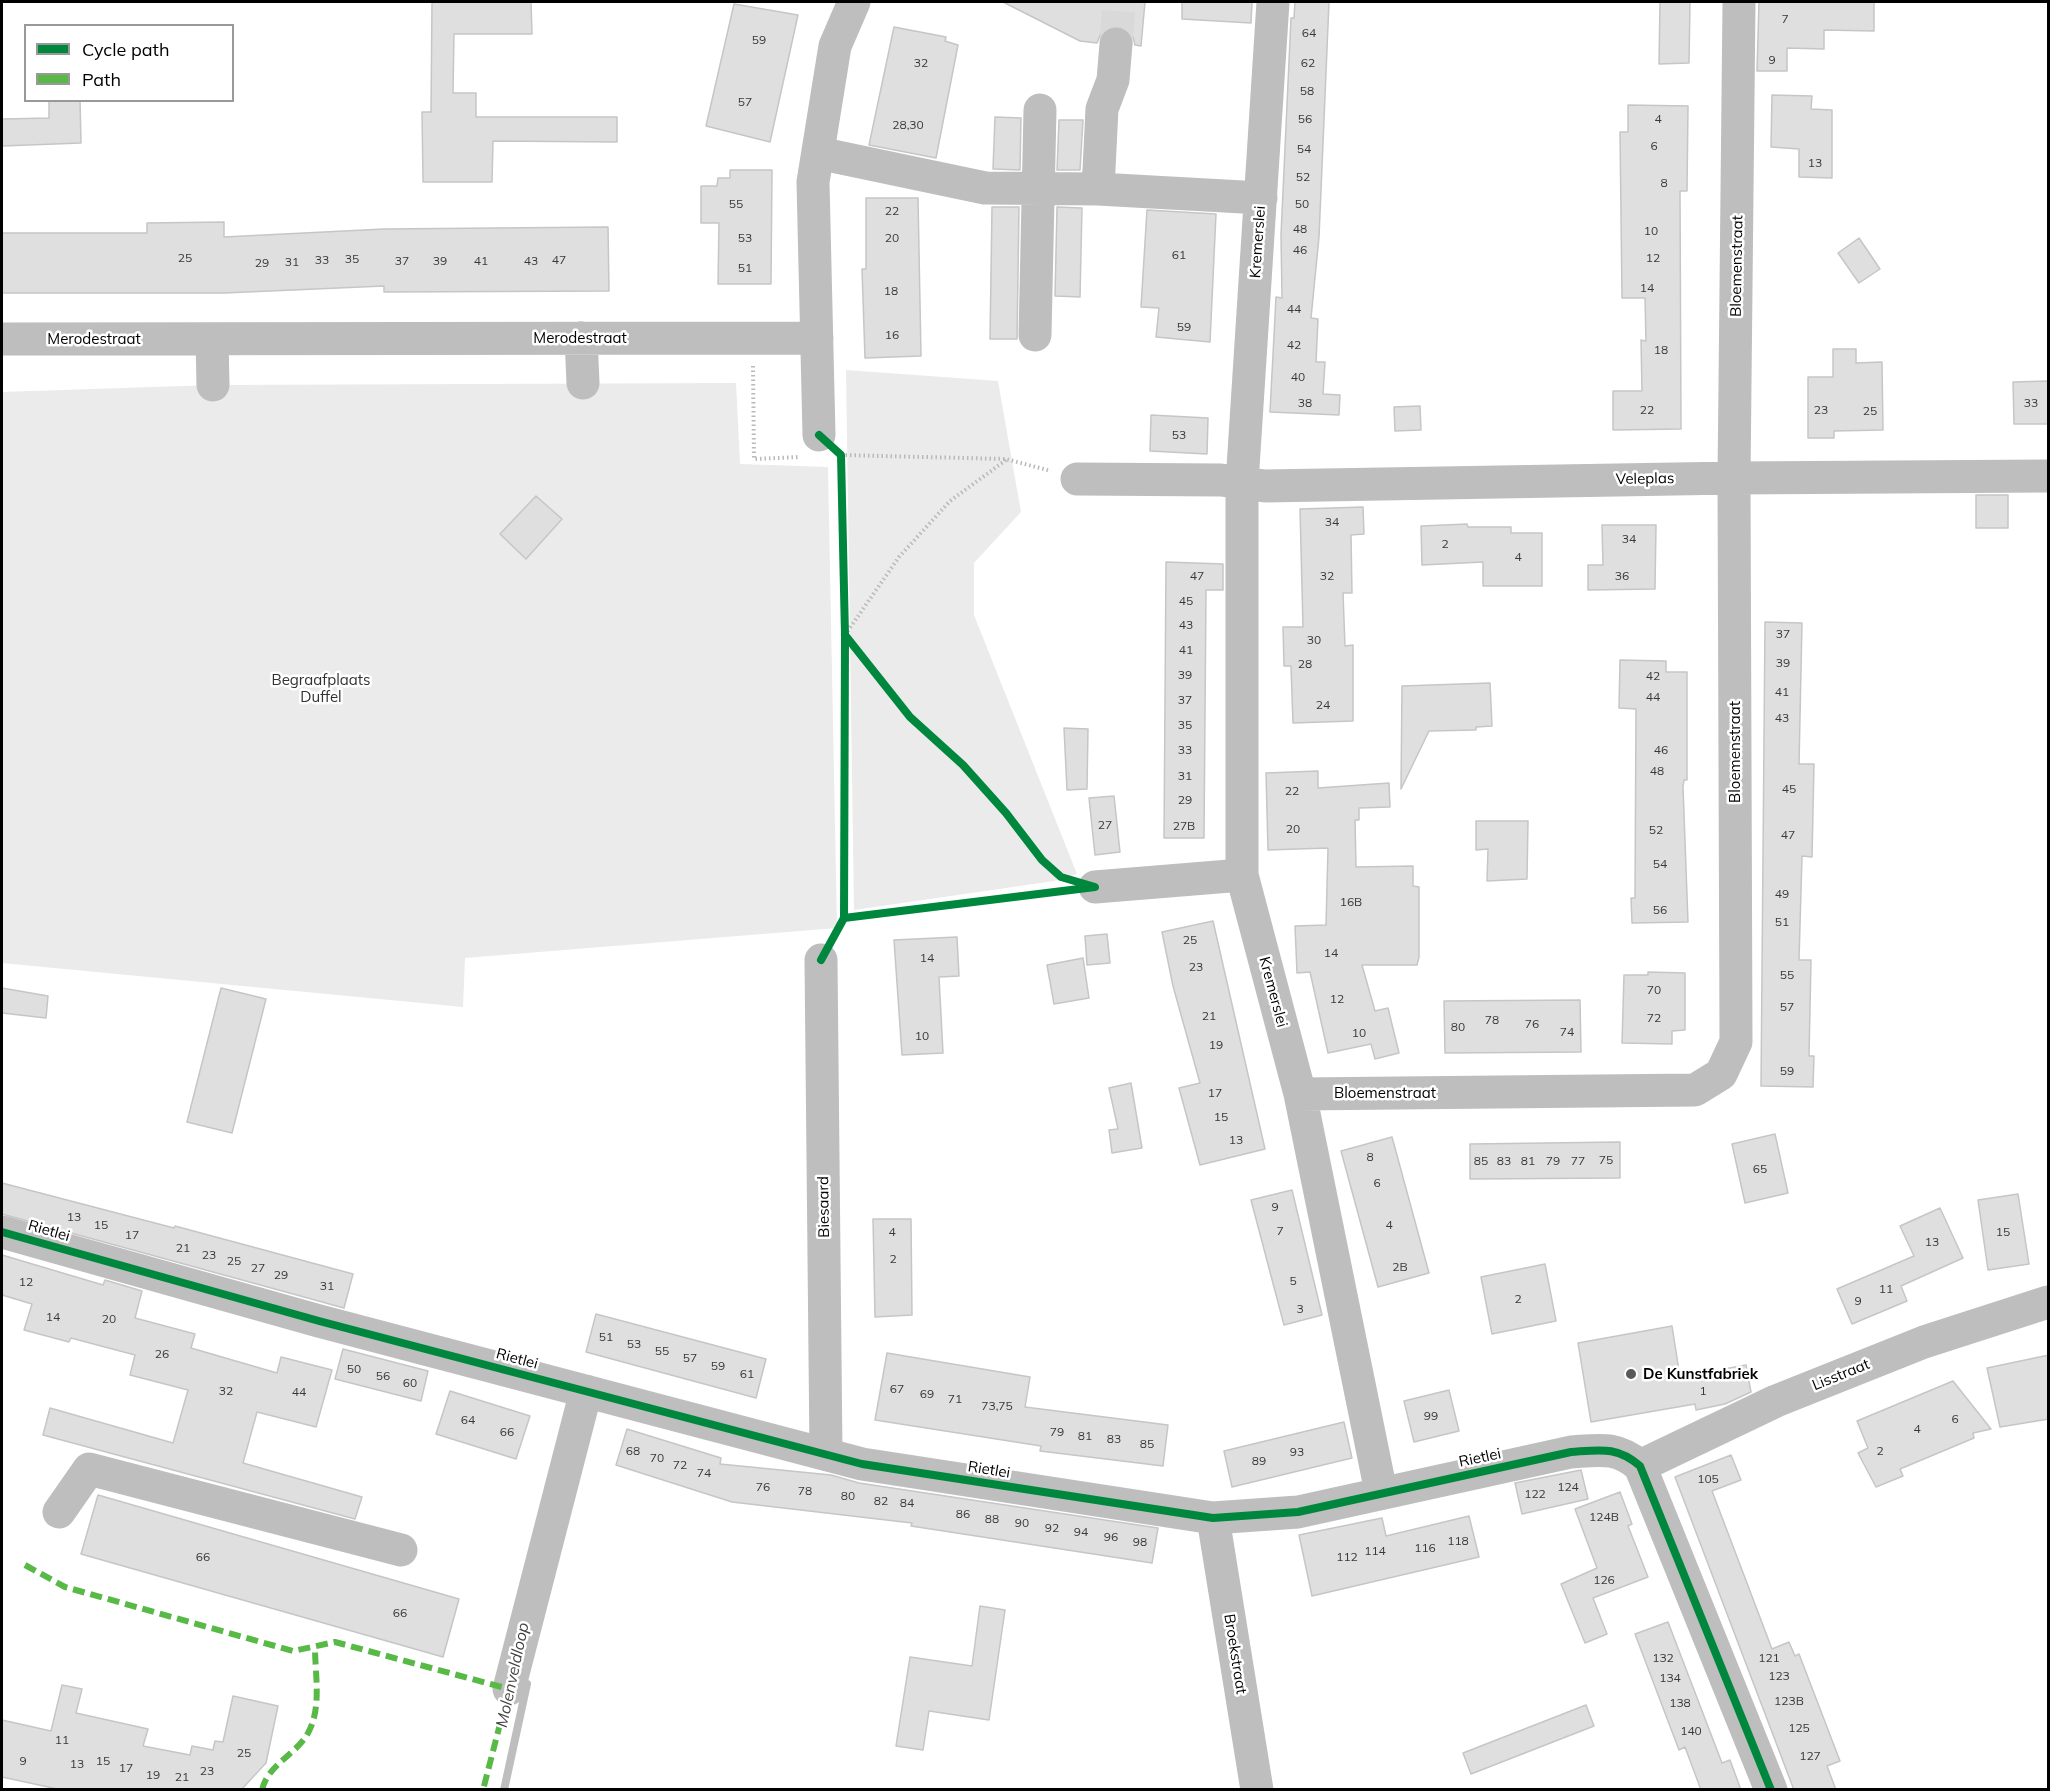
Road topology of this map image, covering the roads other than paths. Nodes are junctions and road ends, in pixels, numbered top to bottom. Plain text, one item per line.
1 (854, 2) edge
2 (1274, 2) edge
3 (1739, 2) edge
4 (1116, 44) tunnel mouth
5 (1040, 110) dead end
6 (818, 153) junction
7 (1038, 188) junction
8 (1098, 189) junction
9 (1261, 198) junction
10 (1035, 335) dead end
11 (581, 338) junction
12 (817, 338) junction
13 (2, 339) edge
14 (212, 339) junction
15 (583, 383) dead end
16 (213, 385) dead end
17 (825, 451) road end
18 (2049, 476) edge
19 (1734, 478) junction
20 (1077, 479) road end
21 (1242, 483) junction
22 (1242, 874) junction
23 (1095, 887) dead end
24 (821, 960) dead end
25 (1300, 1094) junction
26 (2, 1232) edge
27 (2049, 1302) edge
28 (586, 1391) junction
29 (826, 1454) junction
30 (1641, 1466) junction
31 (1381, 1492) junction
32 (59, 1512) dead end
33 (1213, 1518) junction
34 (401, 1550) dead end
35 (509, 1689) dead end
36 (1257, 1790) edge
37 (1771, 1790) edge

1 - 6 street
2 - 9 street, Kremerslei
3 - 19 street, Bloemenstraat
4 - 8 street
5 - 7 street
6 - 7 street
6 - 12 street
7 - 8 street
7 - 10 street
8 - 9 street
9 - 21 street, Kremerslei
11 - 12 street, Merodestraat
11 - 14 street, Merodestraat
11 - 15 street
12 - 17 street
13 - 14 street, Merodestraat
14 - 16 street
18 - 19 street, Veleplas
19 - 21 street, Veleplas
19 - 25 street, Bloemenstraat
20 - 21 street
21 - 22 street, Kremerslei
22 - 23 street
22 - 25 street, Kremerslei
24 - 29 street, Biesaard
25 - 31 street, Kremerslei
26 - 28 street, Rietlei
27 - 30 street, Lisstraat
28 - 29 street, Rietlei
28 - 35 street
29 - 33 street, Rietlei
30 - 31 street, Rietlei
30 - 37 street
31 - 33 street, Rietlei
32 - 34 street
33 - 36 street, Broekstraat

